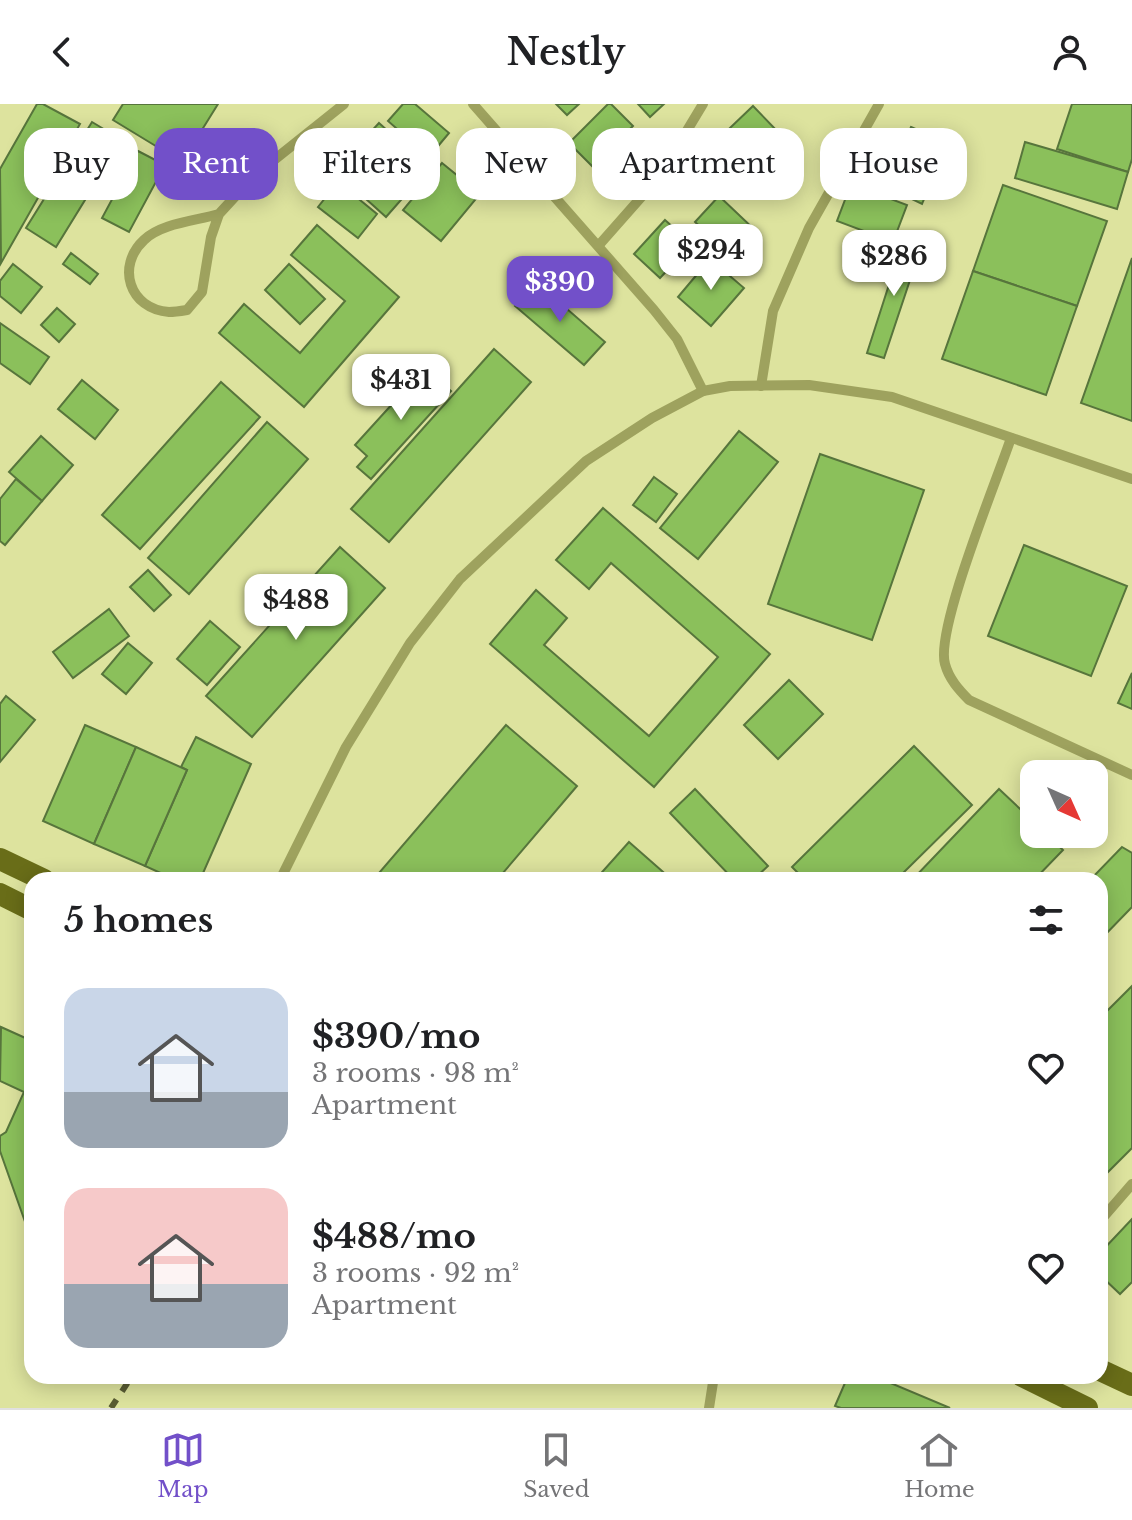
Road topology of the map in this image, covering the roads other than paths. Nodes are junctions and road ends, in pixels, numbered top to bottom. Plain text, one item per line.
1 (344, 104) edge
2 (473, 104) edge
3 (703, 104) edge
4 (879, 104) edge
5 (219, 214) junction
6 (599, 245) junction
7 (761, 386) junction
8 (703, 391) junction
9 (1011, 438) junction
10 (1132, 479) edge
11 (1132, 775) edge
12 (0, 859) edge
13 (27, 872) edge
14 (284, 872) edge
15 (0, 894) edge
16 (24, 906) edge
17 (1132, 1184) edge
18 (1108, 1212) edge
19 (1108, 1374) edge
20 (713, 1384) edge
21 (1044, 1384) edge
22 (1132, 1385) edge
23 (709, 1408) edge
24 (1087, 1408) edge

1 - 5 lane
2 - 6 lane
3 - 6 lane
4 - 7 lane
5 - 5 lane
6 - 8 lane
7 - 8 lane
7 - 9 lane
8 - 14 lane
9 - 10 lane
9 - 11 lane
12 - 13 main road
15 - 16 main road
17 - 18 lane
19 - 22 main road
20 - 23 lane
21 - 24 main road

